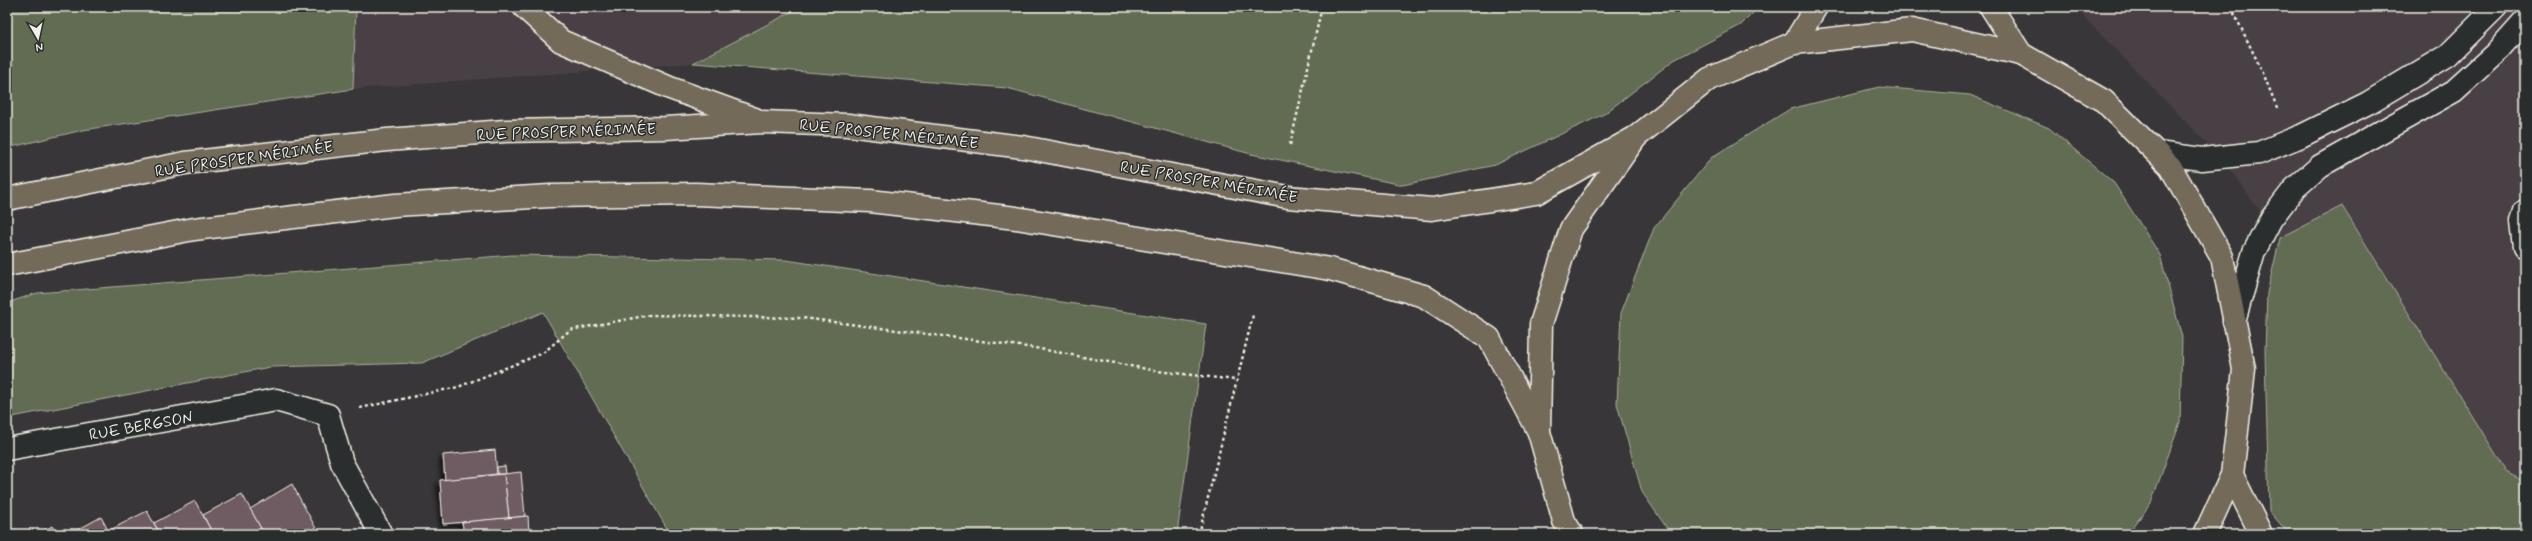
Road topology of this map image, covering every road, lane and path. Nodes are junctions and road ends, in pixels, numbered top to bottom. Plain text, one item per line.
1 (524, 7) edge
2 (1322, 7) edge
3 (1816, 7) edge
4 (1991, 7) edge
5 (2231, 7) edge
6 (2496, 7) edge
7 (2525, 21) edge
8 (1794, 43) junction
9 (2021, 54) junction
10 (2279, 113) dead end
11 (762, 122) junction
12 (1636, 137) junction
13 (1290, 145) dead end
14 (2157, 153) junction
15 (7, 199) edge
16 (2525, 211) edge
17 (2525, 247) edge
18 (7, 265) edge
19 (1253, 315) dead end
20 (2234, 321) junction
21 (1236, 380) junction
22 (328, 415) junction
23 (1539, 432) junction
24 (7, 449) edge
25 (2232, 475) junction
26 (381, 534) edge
27 (1199, 534) edge
28 (1572, 534) edge
29 (2205, 534) edge
30 (2261, 534) edge

1 - 11 main road
2 - 13 path
3 - 8 main road
4 - 9 main road
5 - 10 path
6 - 14 street
7 - 20 street
8 - 9 main road
8 - 12 main road
9 - 14 main road
11 - 12 main road, RUE PROSPER MÉRIMÉE
11 - 15 main road, RUE PROSPER MÉRIMÉE
12 - 23 main road
14 - 20 main road
16 - 17 street
18 - 23 main road
19 - 21 path
20 - 25 main road
21 - 22 path
21 - 27 path
22 - 24 street, RUE BERGSON
22 - 26 street
23 - 28 main road
25 - 29 main road
25 - 30 main road

